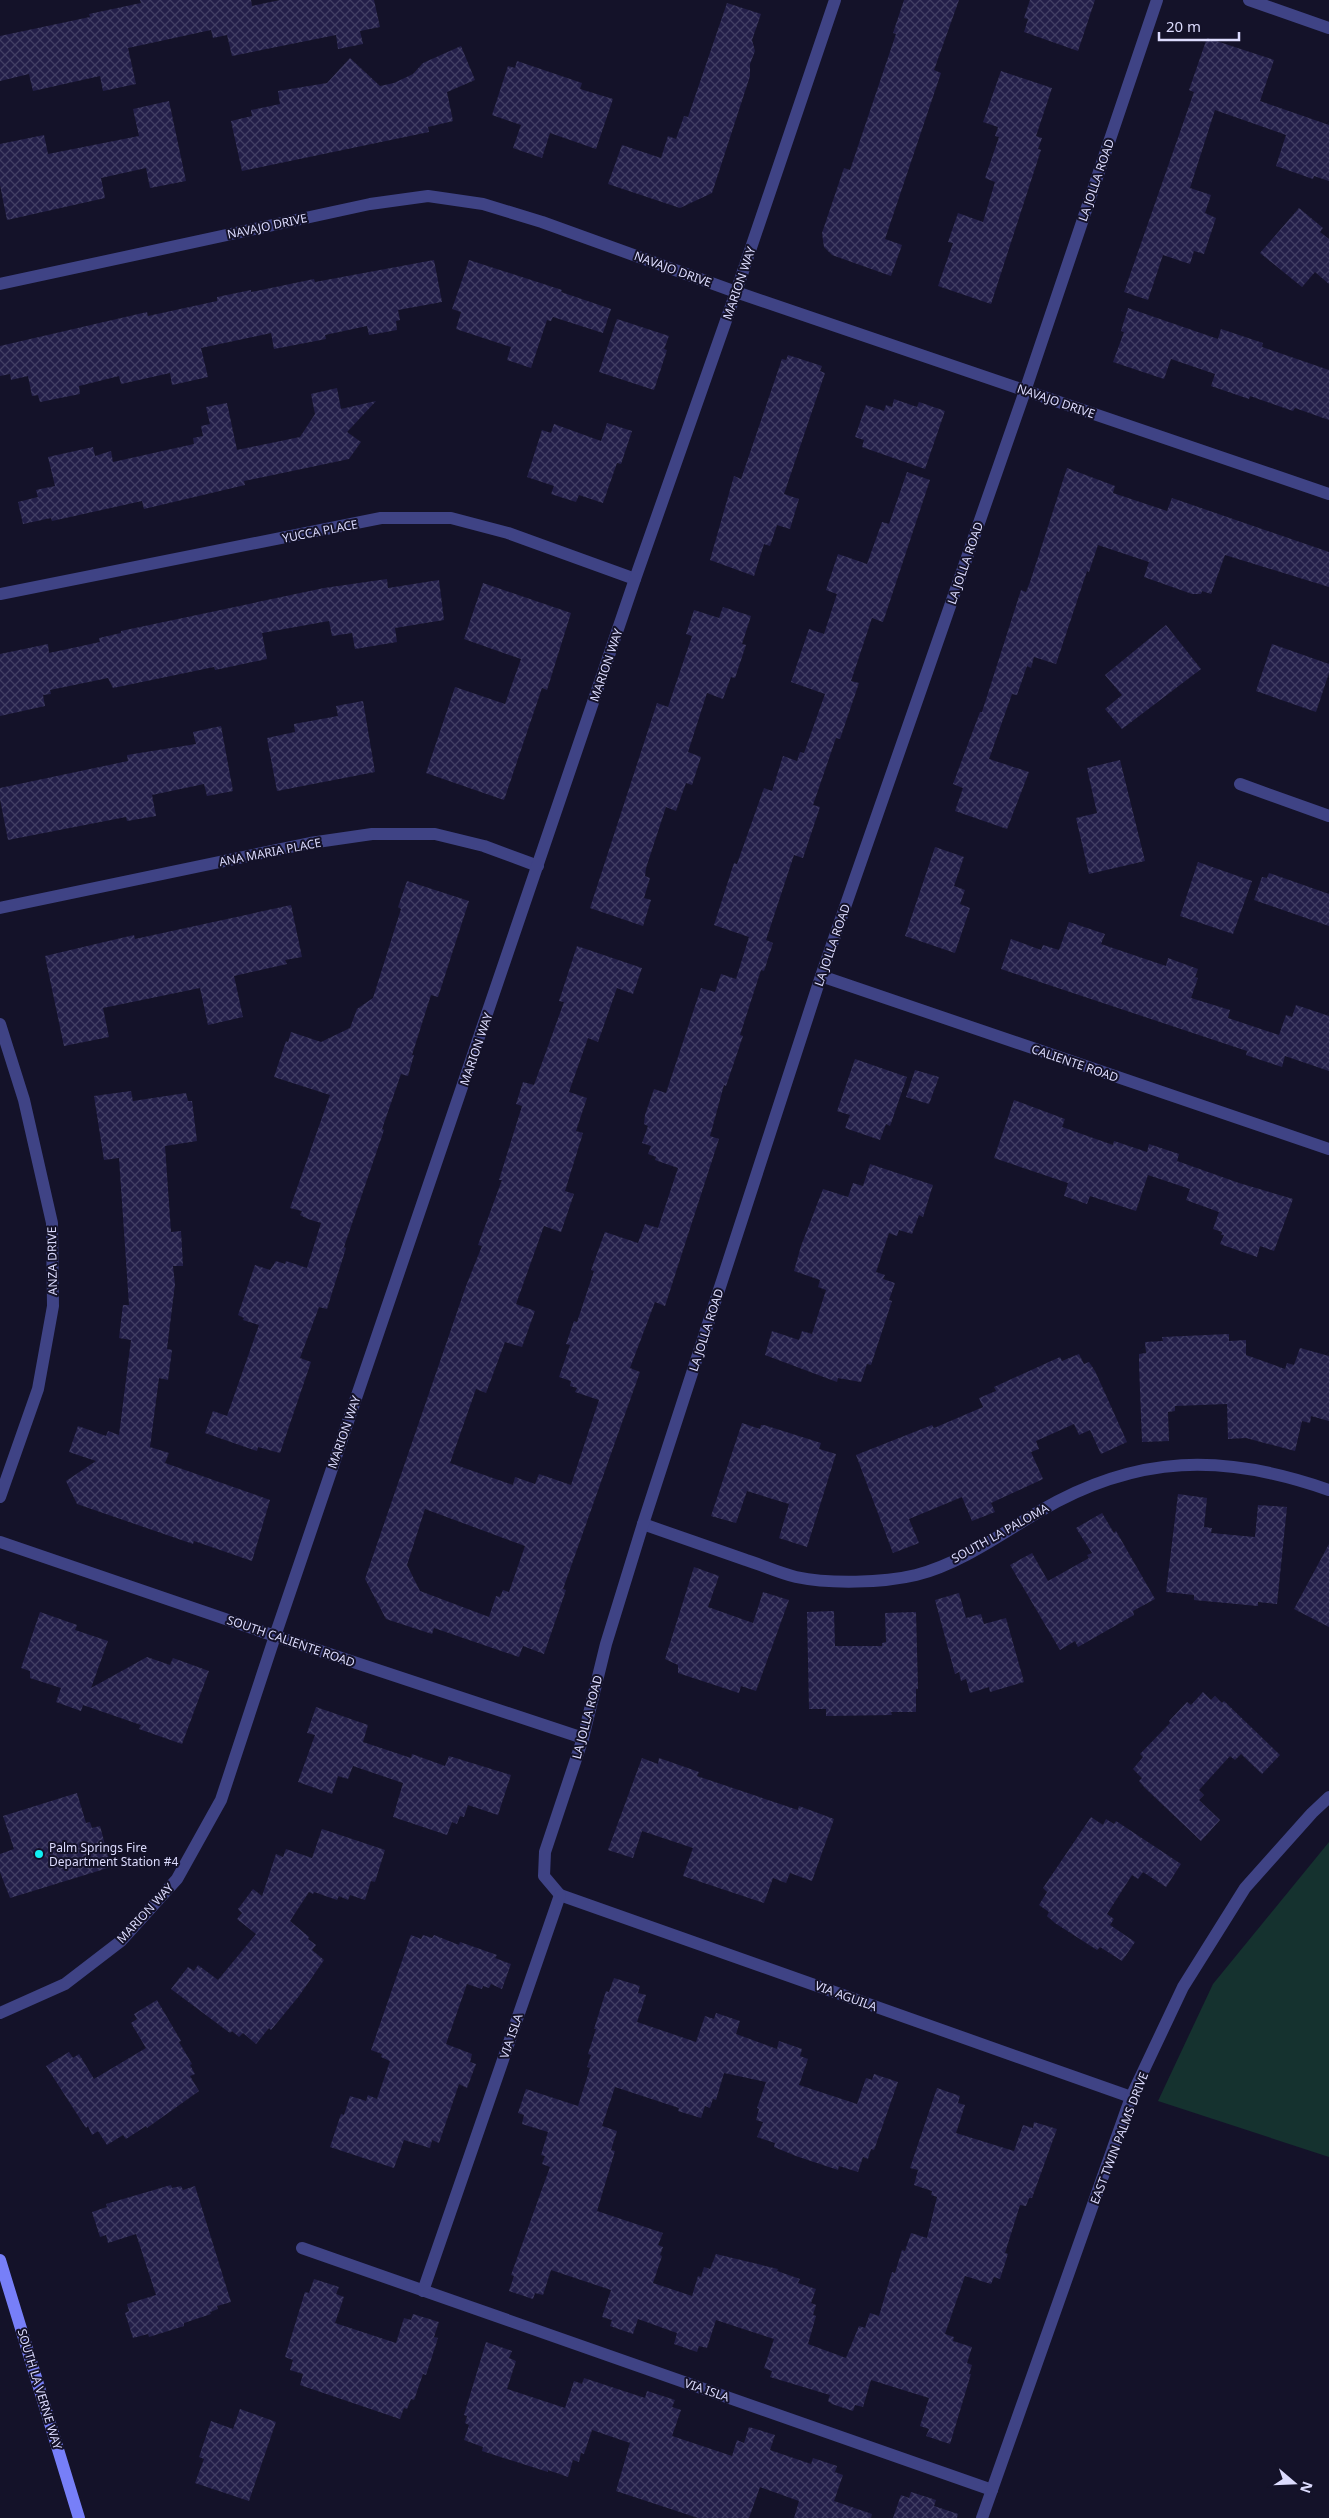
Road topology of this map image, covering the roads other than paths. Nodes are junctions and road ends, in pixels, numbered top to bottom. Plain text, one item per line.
1 (835, 0) edge
2 (1157, 0) edge
3 (1249, 0) edge
4 (1329, 28) edge
5 (0, 284) edge
6 (736, 292) junction
7 (1025, 391) junction
8 (1329, 494) edge
9 (635, 579) junction
10 (0, 594) edge
11 (1240, 784) dead end
12 (1329, 816) edge
13 (538, 866) junction
14 (0, 908) edge
15 (821, 976) junction
16 (0, 1024) edge
17 (1329, 1149) edge
18 (1329, 1490) edge
19 (0, 1497) edge
20 (642, 1524) junction
21 (0, 1542) edge
22 (275, 1636) junction
23 (583, 1738) junction
24 (1329, 1797) edge
25 (560, 1895) junction
26 (0, 2013) edge
27 (1131, 2097) junction
28 (302, 2248) dead end
29 (0, 2260) edge
30 (423, 2291) junction
31 (992, 2490) junction
32 (79, 2518) edge
33 (982, 2518) edge

1 - 6 street, MARION WAY
2 - 7 street, LA JOLLA ROAD
3 - 4 street
5 - 6 street, NAVAJO DRIVE
6 - 7 street, NAVAJO DRIVE
6 - 9 street, MARION WAY
7 - 8 street, NAVAJO DRIVE
7 - 15 street, LA JOLLA ROAD
9 - 10 street, YUCCA PLACE
9 - 13 street, MARION WAY
11 - 12 street
13 - 14 street, ANA MARIA PLACE
13 - 22 street, MARION WAY
15 - 17 street, CALIENTE ROAD
15 - 20 street, LA JOLLA ROAD
16 - 19 street, ANZA DRIVE
18 - 20 street, SOUTH LA PALOMA
20 - 23 street, LA JOLLA ROAD
21 - 22 street, SOUTH CALIENTE ROAD
22 - 23 street, SOUTH CALIENTE ROAD
22 - 26 street, MARION WAY
23 - 25 street, LA JOLLA ROAD
24 - 27 street, EAST TWIN PALMS DRIVE
25 - 27 street, VIA AGUILA
25 - 30 street, VIA ISLA
27 - 31 street, EAST TWIN PALMS DRIVE
28 - 30 street, VIA ISLA
29 - 32 street, SOUTH LA VERNE WAY
30 - 31 street, VIA ISLA
31 - 33 street, EAST TWIN PALMS DRIVE

